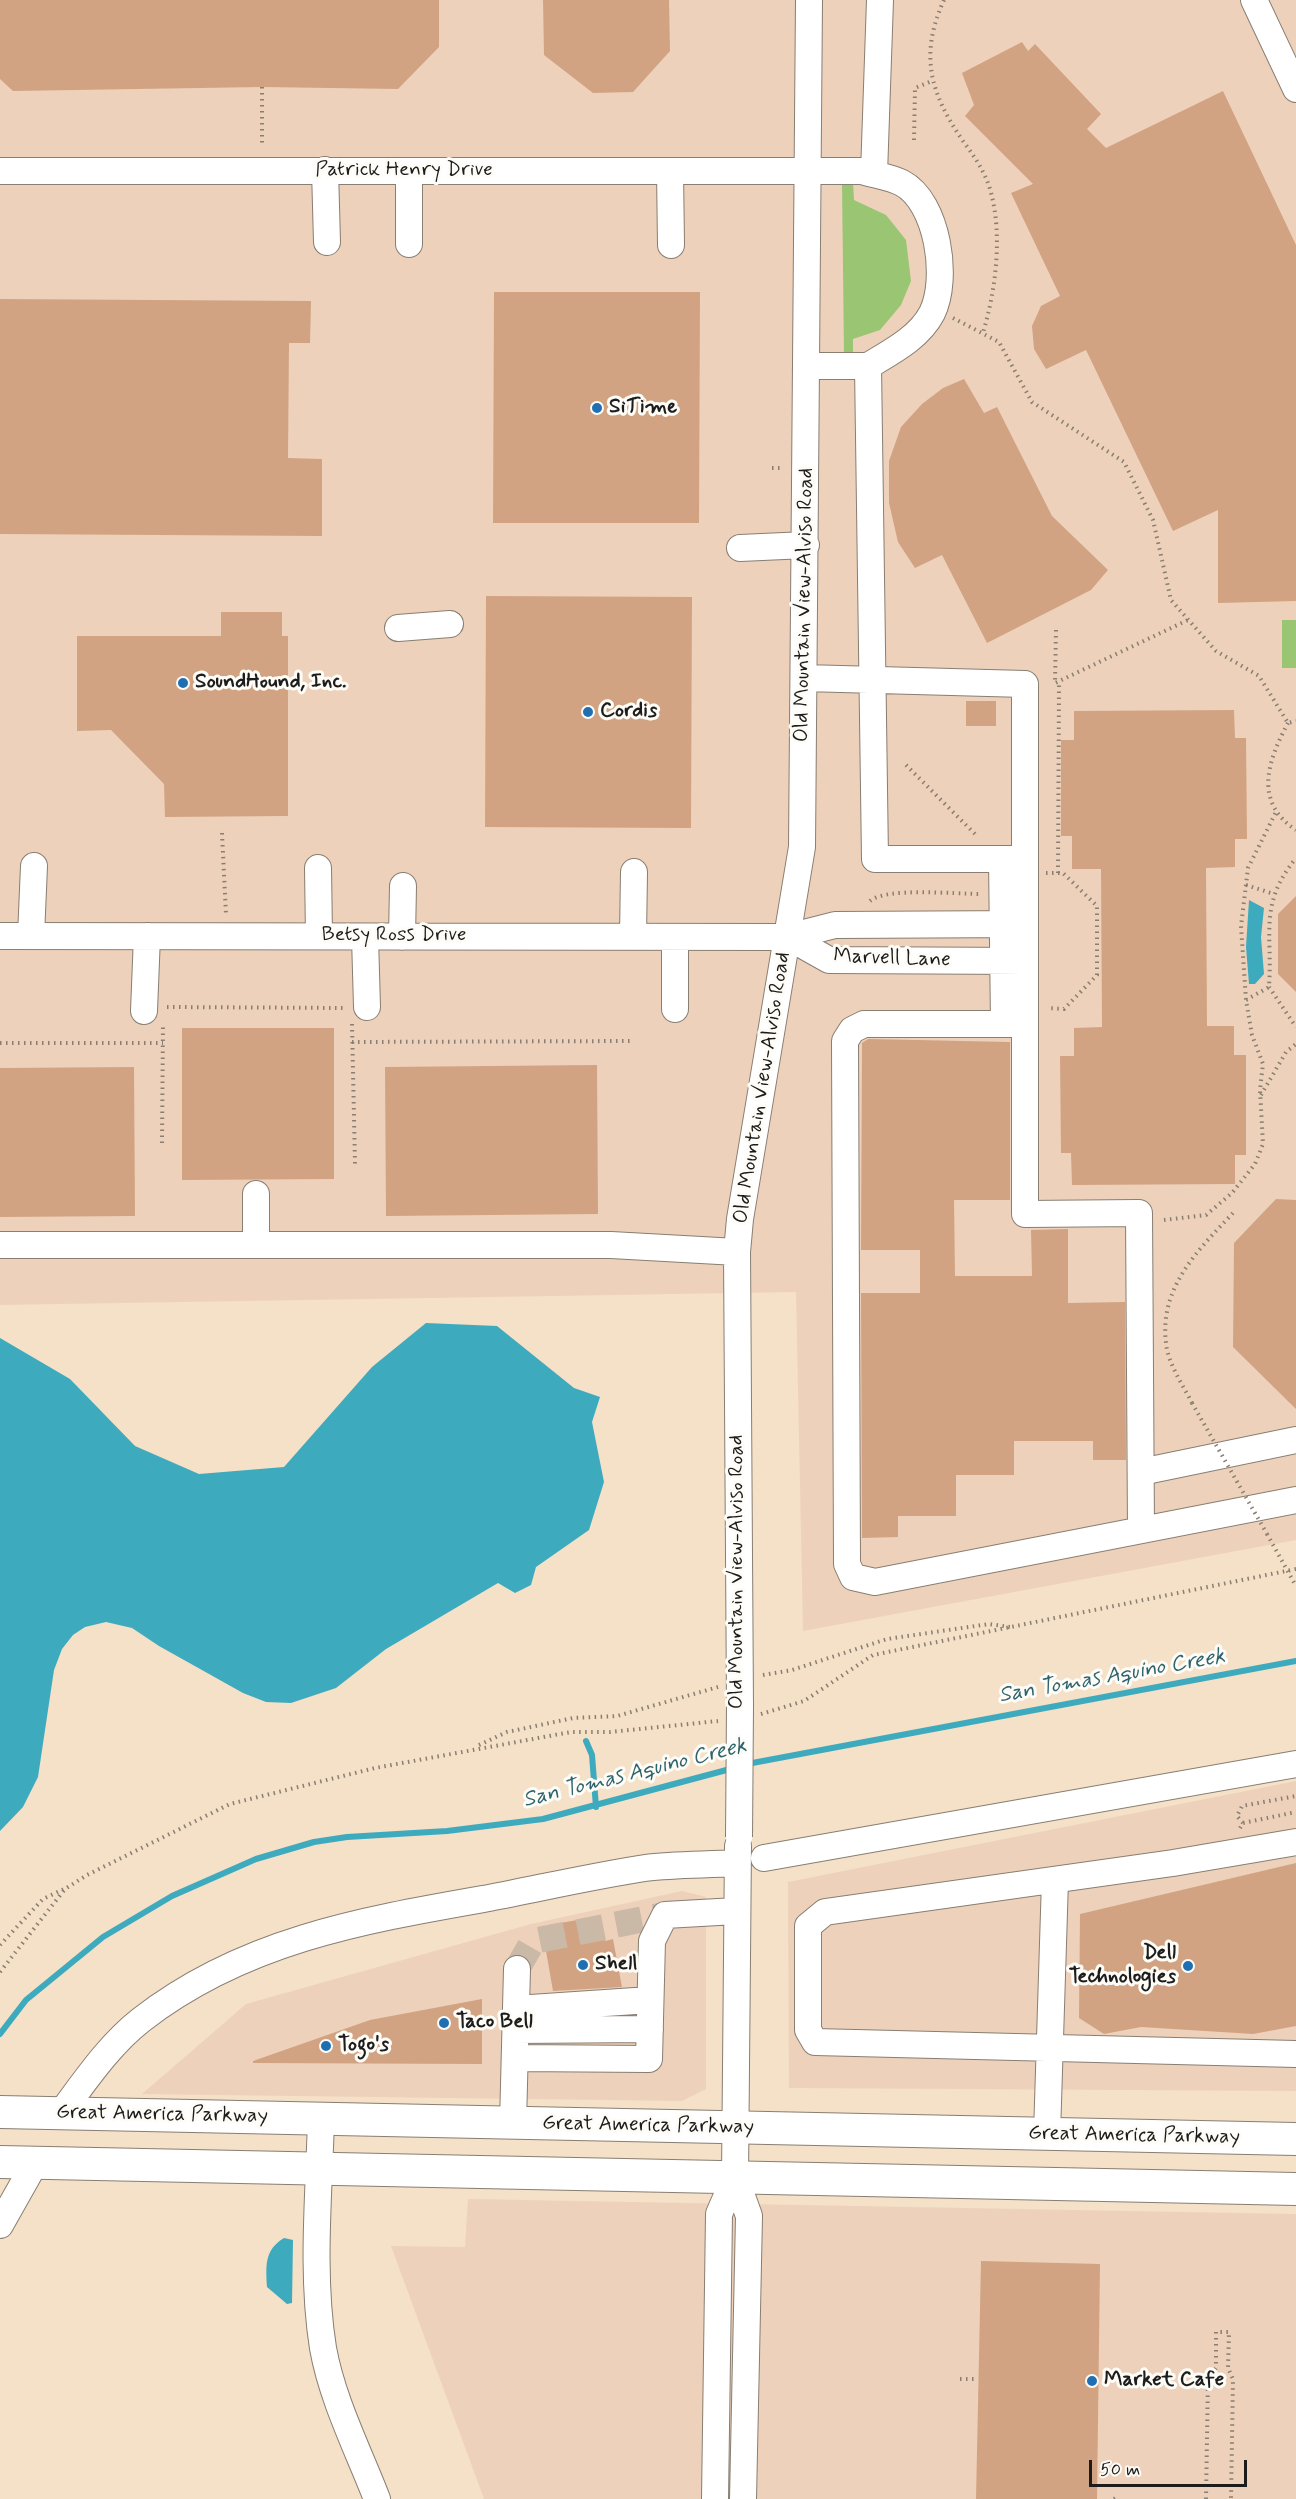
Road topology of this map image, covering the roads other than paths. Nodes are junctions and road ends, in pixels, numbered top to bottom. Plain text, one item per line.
1 (809, 0) edge
2 (880, 0) edge
3 (1254, 0) edge
4 (1296, 89) edge
5 (325, 170) junction
6 (807, 170) junction
7 (0, 171) edge
8 (409, 171) junction
9 (669, 171) junction
10 (874, 174) junction
11 (327, 242) dead end
12 (409, 244) dead end
13 (671, 245) dead end
14 (806, 366) junction
15 (868, 366) junction
16 (806, 545) junction
17 (740, 548) dead end
18 (450, 624) dead end
19 (398, 628) dead end
20 (804, 678) junction
21 (874, 681) junction
22 (1023, 864) junction
23 (34, 866) dead end
24 (318, 868) dead end
25 (634, 872) dead end
26 (403, 886) dead end
27 (1014, 924) junction
28 (0, 936) edge
29 (31, 936) junction
30 (147, 936) junction
31 (319, 936) junction
32 (365, 936) junction
33 (402, 936) junction
34 (633, 937) junction
35 (675, 937) junction
36 (788, 937) junction
37 (1014, 961) junction
38 (675, 1009) dead end
39 (157, 1012) road end
40 (357, 1012) road end
41 (1023, 1019) junction
42 (256, 1194) dead end
43 (0, 1245) edge
44 (256, 1245) junction
45 (737, 1252) junction
46 (1296, 1440) edge
47 (1141, 1472) junction
48 (1296, 1500) edge
49 (1141, 1530) junction
50 (1296, 1764) edge
51 (1296, 1842) edge
52 (764, 1858) dead end
53 (736, 1863) junction
54 (1055, 1880) junction
55 (736, 1911) junction
56 (517, 1969) tunnel mouth
57 (650, 2000) junction
58 (516, 2020) junction
59 (650, 2030) junction
60 (1048, 2048) junction
61 (1296, 2054) edge
62 (515, 2058) junction
63 (0, 2112) edge
64 (51, 2113) junction
65 (321, 2119) junction
66 (513, 2123) junction
67 (735, 2127) junction
68 (1047, 2134) junction
69 (1296, 2139) edge
70 (14, 2162) edge
71 (320, 2169) junction
72 (735, 2177) junction
73 (1296, 2189) edge
74 (0, 2225) edge
75 (377, 2499) edge
76 (715, 2499) edge
77 (743, 2499) edge

1 - 6 street, Old Mountain View-Alviso Road
2 - 10 street
3 - 4 street
5 - 7 street, Patrick Henry Drive
5 - 8 street, Patrick Henry Drive
5 - 11 street
6 - 9 street, Patrick Henry Drive
6 - 10 street, Patrick Henry Drive
6 - 14 street, Old Mountain View-Alviso Road
8 - 9 street, Patrick Henry Drive
8 - 12 street
9 - 13 street
10 - 15 street, Patrick Henry Drive
14 - 15 street
14 - 16 street, Old Mountain View-Alviso Road
15 - 21 street
16 - 17 street
16 - 20 street, Old Mountain View-Alviso Road
18 - 19 street
20 - 21 street
20 - 36 street, Old Mountain View-Alviso Road
21 - 22 street
21 - 22 street
22 - 27 street
23 - 29 street
24 - 31 street
25 - 34 street
26 - 33 street
27 - 36 street, Marvell Lane
27 - 37 street
28 - 29 street, Betsy Ross Drive
29 - 30 street, Betsy Ross Drive
30 - 31 street, Betsy Ross Drive
30 - 39 street
31 - 32 street, Betsy Ross Drive
32 - 33 street, Betsy Ross Drive
32 - 40 street
33 - 34 street, Betsy Ross Drive
34 - 35 street, Betsy Ross Drive
35 - 36 street, Betsy Ross Drive
35 - 38 street
36 - 37 street, Marvell Lane
36 - 45 street, Old Mountain View-Alviso Road
37 - 41 street
41 - 47 street
41 - 49 street
42 - 44 street
43 - 44 street
44 - 45 street
45 - 53 street, Old Mountain View-Alviso Road, bridge
46 - 47 street
47 - 49 street
48 - 49 street
50 - 52 street
51 - 54 street
53 - 55 street, Old Mountain View-Alviso Road
53 - 64 street
54 - 60 street
54 - 60 street
55 - 57 street
55 - 67 street, Old Mountain View-Alviso Road
56 - 58 street
57 - 58 street
57 - 59 street
58 - 59 street
58 - 62 street
59 - 62 street
60 - 61 street
60 - 68 street
62 - 66 street
63 - 64 main road, Great America Parkway
64 - 65 main road, Great America Parkway
65 - 66 main road, Great America Parkway
65 - 71 street
66 - 67 main road, Great America Parkway
67 - 68 main road, Great America Parkway
67 - 72 street, Old Mountain View-Alviso Road
68 - 69 main road, Great America Parkway
70 - 71 main road
70 - 74 street
71 - 72 main road
71 - 75 street
72 - 73 main road
72 - 76 street
72 - 77 street

